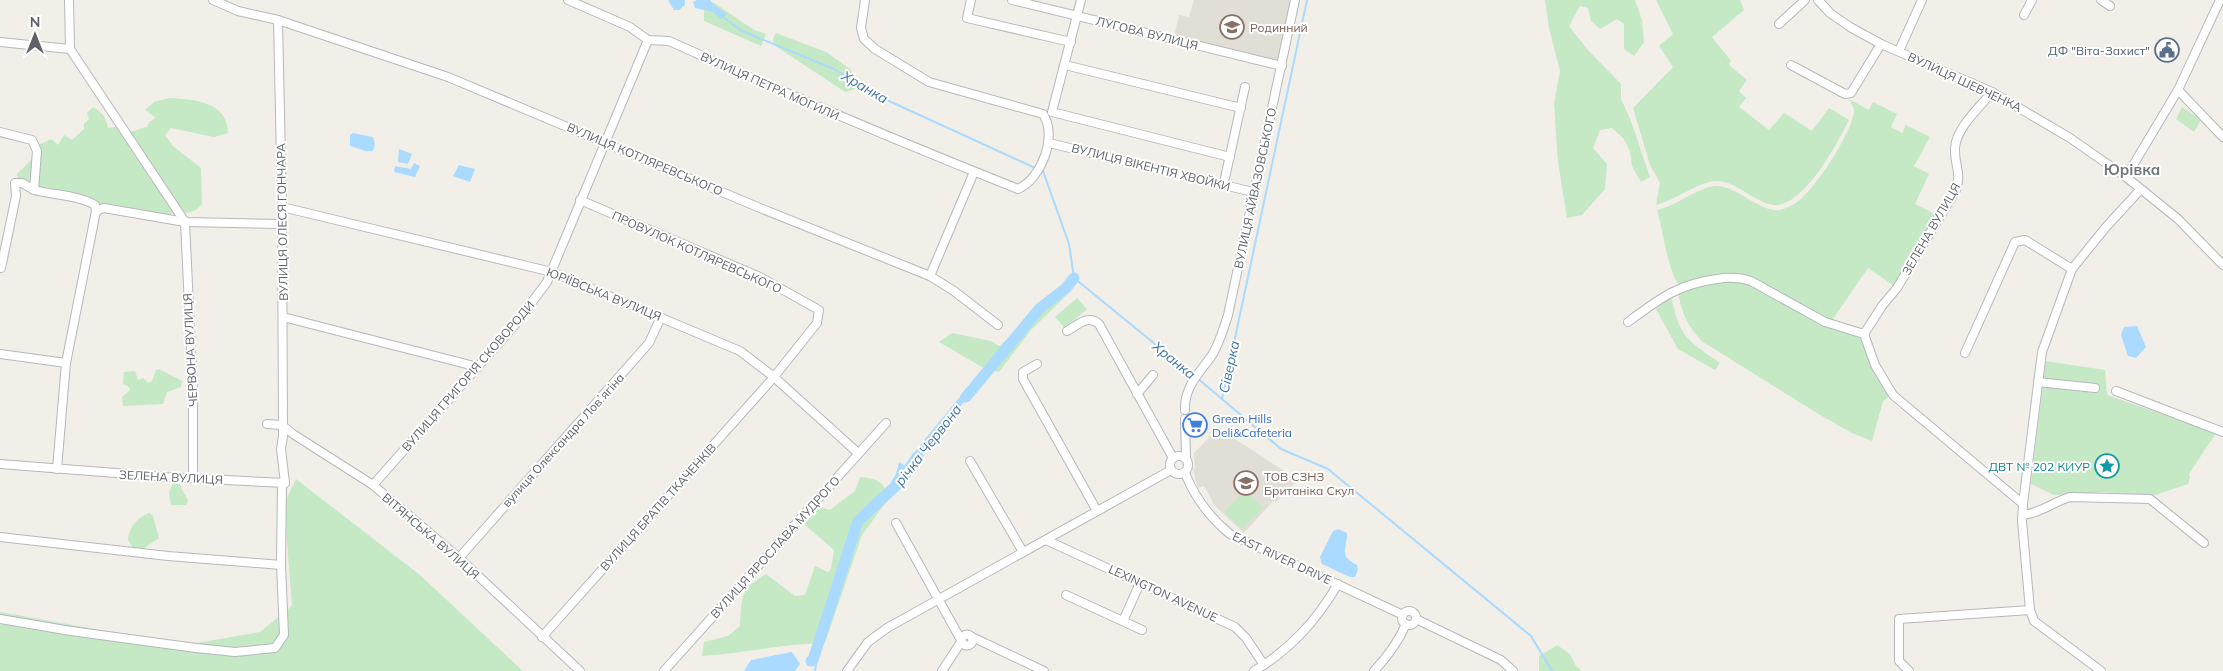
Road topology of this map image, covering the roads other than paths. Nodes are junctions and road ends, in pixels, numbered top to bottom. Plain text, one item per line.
1 (69, 0) edge
2 (212, 0) edge
3 (568, 0) edge
4 (865, 0) edge
5 (971, 0) edge
6 (1012, 0) edge
7 (1081, 0) edge
8 (1295, 0) edge
9 (1805, 0) edge
10 (1818, 0) edge
11 (1922, 0) edge
12 (2032, 0) edge
13 (2101, 0) edge
14 (2220, 0) edge
15 (2110, 6) dead end
16 (2024, 15) dead end
17 (1077, 16) junction
18 (278, 20) junction
19 (1779, 24) dead end
20 (648, 40) junction
21 (0, 42) edge
22 (1070, 42) junction
23 (1881, 44) junction
24 (70, 49) junction
25 (1899, 51) junction
26 (1065, 65) junction
27 (1792, 65) dead end
28 (1282, 66) junction
29 (1245, 87) dead end
30 (2178, 90) junction
31 (1992, 92) junction
32 (1241, 108) junction
33 (0, 132) edge
34 (2223, 137) edge
35 (1049, 142) junction
36 (606, 143) junction
37 (1230, 157) junction
38 (974, 172) junction
39 (1225, 178) dead end
40 (2126, 178) junction
41 (34, 190) junction
42 (2140, 190) junction
43 (1253, 192) junction
44 (580, 200) junction
45 (282, 207) junction
46 (96, 211) junction
47 (185, 222) junction
48 (281, 224) junction
49 (2223, 266) edge
50 (1, 268) edge
51 (2072, 269) junction
52 (552, 272) junction
53 (930, 276) junction
54 (283, 316) junction
55 (661, 318) junction
56 (1628, 322) dead end
57 (998, 325) dead end
58 (1067, 331) dead end
59 (1864, 334) junction
60 (1965, 353) dead end
61 (0, 354) edge
62 (66, 362) junction
63 (1037, 364) dead end
64 (478, 367) junction
65 (1153, 375) dead end
66 (774, 377) junction
67 (2038, 382) junction
68 (2095, 388) dead end
69 (2116, 391) dead end
70 (1138, 394) junction
71 (1185, 410) dead end
72 (1185, 419) dead end
73 (886, 423) dead end
74 (268, 424) dead end
75 (282, 425) junction
76 (2223, 432) edge
77 (293, 434) junction
78 (283, 436) junction
79 (858, 453) junction
80 (1173, 458) junction
81 (1186, 458) junction
82 (970, 461) dead end
83 (0, 464) edge
84 (58, 469) junction
85 (1171, 470) junction
86 (1185, 473) junction
87 (193, 478) junction
88 (282, 482) junction
89 (372, 485) junction
90 (2023, 504) junction
91 (1097, 511) junction
92 (2023, 515) junction
93 (896, 523) dead end
94 (0, 537) edge
95 (1046, 540) junction
96 (2204, 543) dead end
97 (1023, 552) junction
98 (459, 558) junction
99 (281, 565) junction
100 (1140, 583) junction
101 (1338, 584) junction
102 (1066, 595) dead end
103 (939, 600) junction
104 (2030, 610) junction
105 (1403, 614) junction
106 (0, 619) edge
107 (1416, 619) junction
108 (1123, 621) junction
109 (1406, 624) junction
110 (1142, 630) dead end
111 (542, 637) junction
112 (967, 640) junction
113 (1264, 665) junction
114 (580, 671) edge
115 (664, 671) edge
116 (847, 671) edge
117 (942, 671) edge
118 (1044, 671) edge
119 (1254, 671) edge
120 (1374, 671) edge
121 (1513, 671) edge
122 (1909, 671) edge
123 (2101, 671) edge

1 - 24 street
2 - 18 street, ВУЛИЦЯ КОТЛЯРЕВСЬКОГО
3 - 20 street, ВУЛИЦЯ ПЕТРА МОГИЛИ
4 - 35 street
5 - 22 street
6 - 17 street, ЛУГОВА ВУЛИЦЯ
7 - 17 street
8 - 28 street, ВУЛИЦЯ АЙВАЗОВСЬКОГО
9 - 19 street
10 - 23 street, ВУЛИЦЯ ШЕВЧЕНКА
11 - 25 street
12 - 16 street
13 - 15 street
14 - 30 street
17 - 22 street
17 - 28 street, ЛУГОВА ВУЛИЦЯ
18 - 36 street, ВУЛИЦЯ КОТЛЯРЕВСЬКОГО
18 - 45 street, ВУЛИЦЯ ОЛЕСЯ ГОНЧАРА
20 - 36 street, ВУЛИЦЯ ГРИГОРІЯ СКОВОРОДИ
20 - 38 street, ВУЛИЦЯ ПЕТРА МОГИЛИ
21 - 24 street
22 - 26 street
23 - 25 street, ВУЛИЦЯ ШЕВЧЕНКА
23 - 27 street
24 - 47 street
25 - 31 street, ВУЛИЦЯ ШЕВЧЕНКА
26 - 32 street
26 - 37 street
28 - 43 street, ВУЛИЦЯ АЙВАЗОВСЬКОГО
29 - 32 street
30 - 34 street
30 - 40 street
31 - 40 street, ВУЛИЦЯ ШЕВЧЕНКА
31 - 59 street, ЗЕЛЕНА ВУЛИЦЯ
32 - 37 street
33 - 41 street
35 - 38 street, ВУЛИЦЯ ПЕТРА МОГИЛИ
35 - 43 street, ВУЛИЦЯ ВІКЕНТІЯ ХВОЙКИ
36 - 44 street, ВУЛИЦЯ ГРИГОРІЯ СКОВОРОДИ
36 - 53 street, ВУЛИЦЯ КОТЛЯРЕВСЬКОГО
37 - 39 street
38 - 53 street
40 - 42 street, ВУЛИЦЯ ШЕВЧЕНКА
41 - 46 street
41 - 50 street
42 - 49 street, ВУЛИЦЯ ШЕВЧЕНКА
42 - 51 street
43 - 71 street, ВУЛИЦЯ АЙВАЗОВСЬКОГО
44 - 52 street, ВУЛИЦЯ ГРИГОРІЯ СКОВОРОДИ
44 - 66 street, ПРОВУЛОК КОТЛЯРЕВСЬКОГО
45 - 48 street, ВУЛИЦЯ ОЛЕСЯ ГОНЧАРА
45 - 52 street, ЮРІЇВСЬКА ВУЛИЦЯ
46 - 47 street
46 - 62 street
47 - 48 street
47 - 87 street, ЧЕРВОНА ВУЛИЦЯ
48 - 54 street, ВУЛИЦЯ ОЛЕСЯ ГОНЧАРА
51 - 60 street
51 - 67 street
52 - 55 street, ЮРІЇВСЬКА ВУЛИЦЯ
52 - 64 street, ВУЛИЦЯ ГРИГОРІЯ СКОВОРОДИ
53 - 57 street, ВУЛИЦЯ КОТЛЯРЕВСЬКОГО
54 - 64 street
54 - 75 street, ВУЛИЦЯ ОЛЕСЯ ГОНЧАРА
55 - 66 street, ЮРІЇВСЬКА ВУЛИЦЯ
55 - 98 street, вулиця Олександра Ловʼягіна
56 - 59 street
58 - 70 street
59 - 90 street
61 - 62 street
62 - 84 street
63 - 91 street
64 - 89 street, ВУЛИЦЯ ГРИГОРІЯ СКОВОРОДИ
65 - 70 street
66 - 79 street, ЮРІЇВСЬКА ВУЛИЦЯ
66 - 111 street, ВУЛИЦЯ БРАТІВ ТКАЧЕНКІВ
67 - 68 street
67 - 90 street
69 - 76 street
70 - 80 street
72 - 81 street
73 - 79 street, ВУЛИЦЯ ЯРОСЛАВА МУДРОГО
74 - 75 street
75 - 77 street, ВІТЯНСЬКА ВУЛИЦЯ
75 - 78 street
77 - 78 street
77 - 89 street, ВІТЯНСЬКА ВУЛИЦЯ
78 - 88 street
79 - 115 street, ВУЛИЦЯ ЯРОСЛАВА МУДРОГО
80 - 81 street
80 - 85 street
81 - 86 street
82 - 97 street
83 - 84 street, ЗЕЛЕНА ВУЛИЦЯ
84 - 87 street, ЗЕЛЕНА ВУЛИЦЯ
85 - 86 street
85 - 91 street
86 - 101 street, ЕАST RІVЕR DRIVE
87 - 88 street, ЗЕЛЕНА ВУЛИЦЯ
88 - 99 street
89 - 98 street, ВІТЯНСЬКА ВУЛИЦЯ
90 - 92 street
91 - 95 street
92 - 96 street
92 - 104 street
93 - 103 street
94 - 99 street
95 - 97 street
95 - 100 street, LEXINGTON AVENUE
97 - 103 street
98 - 111 street, ВІТЯНСЬКА ВУЛИЦЯ
99 - 106 street
100 - 108 street
100 - 113 street, LEXINGTON AVENUE
101 - 105 street, ЕАST RІVЕR DRIVE
101 - 113 street
102 - 108 street
103 - 112 street
103 - 116 street
104 - 122 street
104 - 123 street
105 - 107 street
105 - 109 street
107 - 109 street
107 - 121 street
108 - 110 street
109 - 120 street
111 - 114 street, ВІТЯНСЬКА ВУЛИЦЯ
112 - 117 street
112 - 118 street
113 - 119 street

